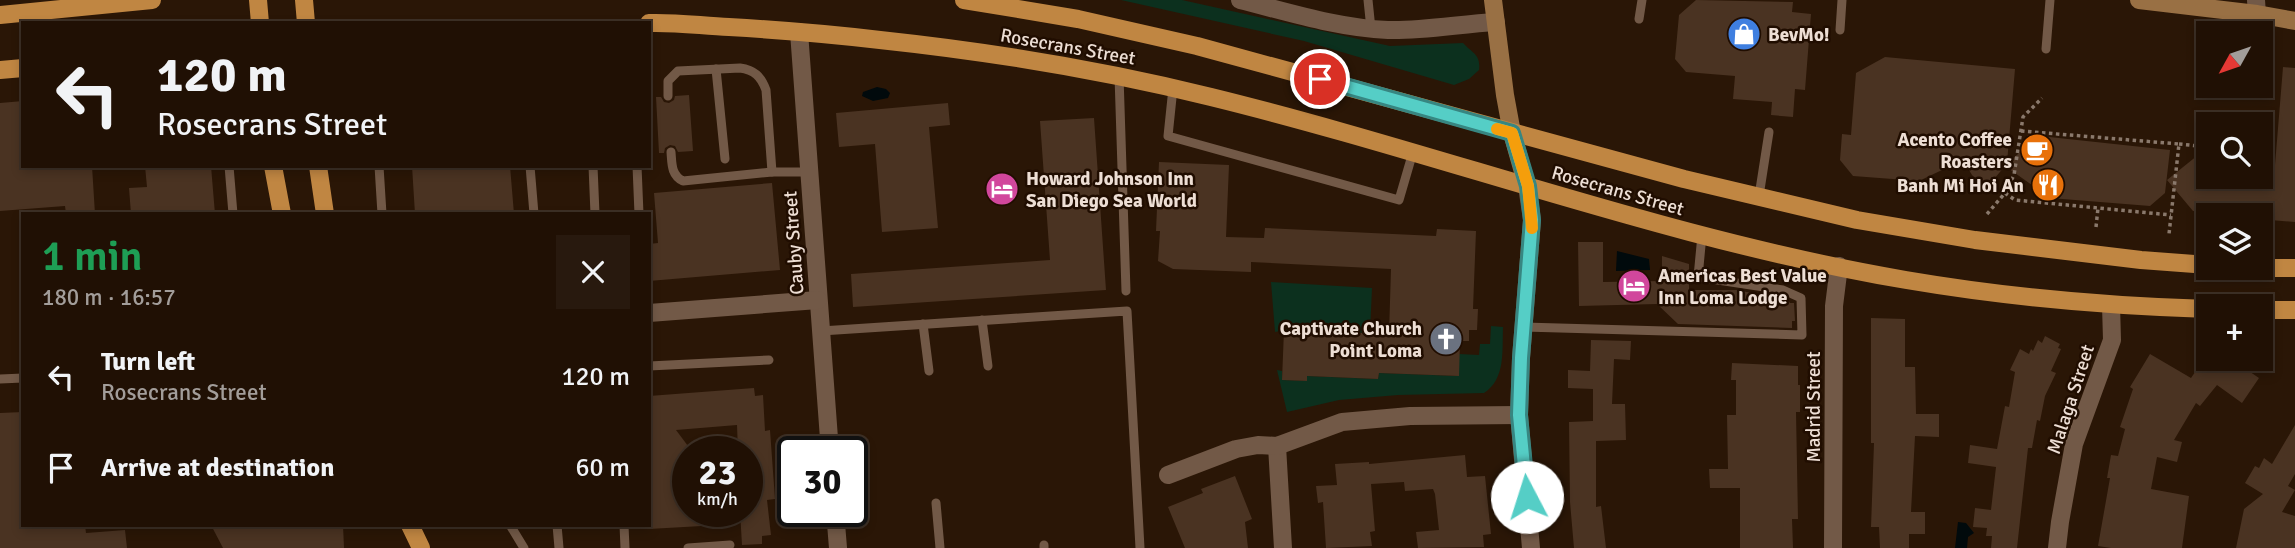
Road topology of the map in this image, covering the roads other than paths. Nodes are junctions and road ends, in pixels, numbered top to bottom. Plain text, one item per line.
1 (152, 0) edge
2 (258, 0) edge
3 (304, 0) edge
4 (964, 0) edge
5 (1240, 0) edge
6 (1368, 0) edge
7 (1493, 0) edge
8 (1642, 0) edge
9 (1842, 0) edge
10 (2050, 0) edge
11 (2139, 0) edge
12 (35, 6) edge
13 (1053, 7) edge
14 (2251, 9) edge
15 (0, 15) edge
16 (1639, 19) dead end
17 (260, 21) edge
18 (306, 21) edge
19 (2295, 21) edge
20 (1496, 22) junction
21 (651, 23) edge
22 (1371, 29) junction
23 (1840, 30) dead end
24 (799, 32) junction
25 (2046, 49) dead end
26 (21, 68) edge
27 (716, 69) junction
28 (0, 70) edge
29 (1119, 76) junction
30 (1173, 88) junction
31 (668, 96) dead end
32 (1769, 132) dead end
33 (1512, 133) junction
34 (671, 152) dead end
35 (1412, 152) junction
36 (725, 159) dead end
37 (229, 168) edge
38 (273, 168) edge
39 (318, 168) edge
40 (379, 168) edge
41 (530, 168) edge
42 (593, 168) edge
43 (637, 168) edge
44 (772, 172) junction
45 (808, 172) junction
46 (1528, 186) junction
47 (1759, 197) junction
48 (233, 212) edge
49 (282, 212) edge
50 (325, 212) edge
51 (382, 212) edge
52 (534, 212) edge
53 (595, 212) edge
54 (639, 212) edge
55 (1702, 235) junction
56 (2196, 264) edge
57 (1839, 266) junction
58 (2273, 268) edge
59 (2295, 268) edge
60 (1126, 291) dead end
61 (818, 300) junction
62 (2110, 305) junction
63 (2196, 309) edge
64 (2273, 310) edge
65 (2295, 310) edge
66 (651, 313) edge
67 (982, 320) junction
68 (923, 324) junction
69 (1524, 327) junction
70 (821, 331) junction
71 (769, 360) dead end
72 (651, 366) edge
73 (988, 366) dead end
74 (929, 371) dead end
75 (21, 378) edge
76 (0, 379) edge
77 (1519, 415) junction
78 (829, 436) edge
79 (1277, 446) junction
80 (1168, 475) dead end
81 (936, 503) dead end
82 (411, 527) edge
83 (511, 527) edge
84 (557, 527) edge
85 (624, 527) edge
86 (836, 527) edge
87 (730, 545) dead end
88 (421, 548) edge
89 (524, 548) edge
90 (559, 548) edge
91 (625, 548) edge
92 (688, 548) edge
93 (838, 548) edge
94 (940, 548) edge
95 (1140, 548) edge
96 (1283, 548) edge
97 (1531, 548) edge
98 (1833, 548) edge
99 (2057, 548) edge

1 - 12 main road
2 - 17 main road
3 - 18 main road
4 - 13 main road, Rosecrans Street
5 - 22 street
6 - 22 lane
7 - 20 street
8 - 16 lane
9 - 23 lane
10 - 25 lane
11 - 14 street
12 - 15 main road
13 - 33 main road, Rosecrans Street
14 - 19 street
20 - 22 street
20 - 33 street
21 - 24 main road, Rosecrans Street
24 - 29 main road, Rosecrans Street
24 - 45 street, Cauby Street
26 - 28 main road
27 - 31 lane
27 - 36 lane
27 - 44 lane
29 - 30 main road, Rosecrans Street
29 - 60 lane
30 - 35 main road, Rosecrans Street
30 - 35 lane
32 - 47 lane
33 - 46 street
33 - 47 main road, Rosecrans Street
34 - 44 lane
35 - 46 main road, Rosecrans Street
37 - 48 lane
38 - 49 main road
39 - 50 main road
40 - 51 lane
41 - 52 lane
42 - 53 lane
43 - 54 lane
44 - 45 lane
45 - 61 street, Cauby Street
46 - 55 main road, Rosecrans Street
46 - 69 street
47 - 56 main road, Rosecrans Street
55 - 57 main road, Rosecrans Street
55 - 69 lane
57 - 62 main road, Rosecrans Street
57 - 98 street, Madrid Street
58 - 59 main road
61 - 66 street
61 - 70 street, Cauby Street
62 - 63 main road, Rosecrans Street
62 - 99 street, Malaga Street
64 - 65 main road
67 - 68 lane
67 - 73 lane
67 - 95 lane
68 - 70 lane
68 - 74 lane
69 - 77 street
70 - 78 street, Cauby Street
71 - 72 lane
75 - 76 lane
77 - 79 street
77 - 97 street
79 - 80 street
79 - 96 street
81 - 94 lane
82 - 88 main road
83 - 89 lane
84 - 90 lane
85 - 91 lane
86 - 93 street
87 - 92 lane

